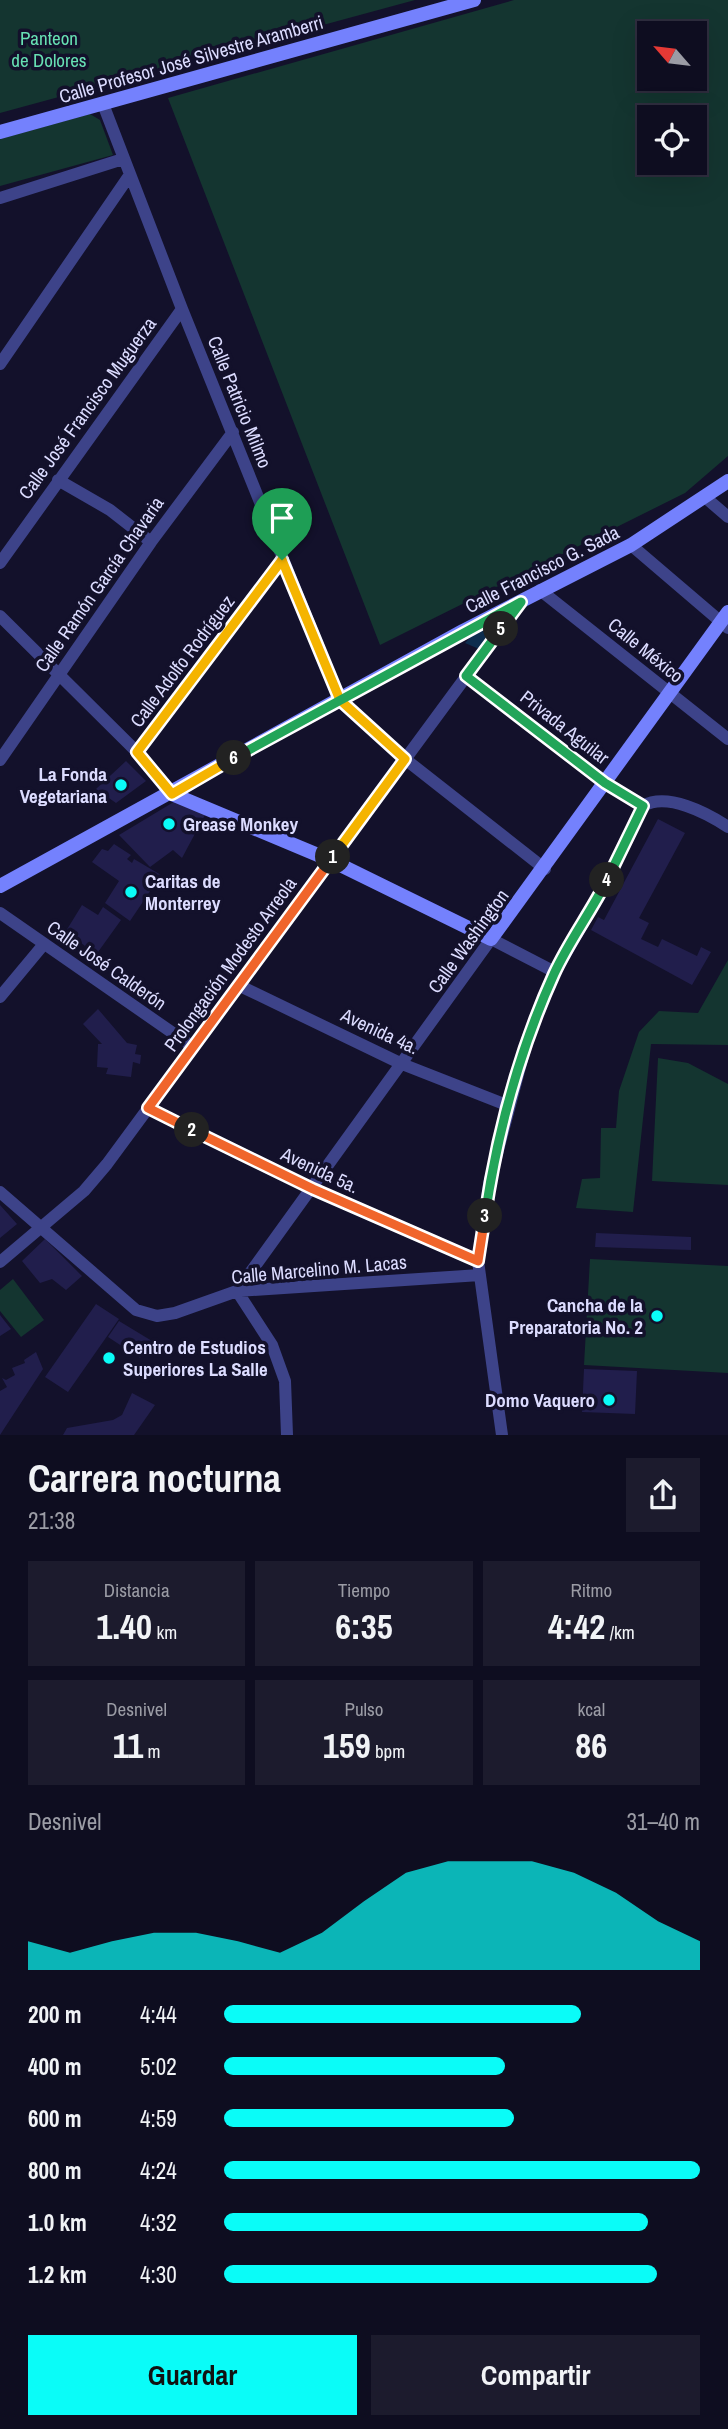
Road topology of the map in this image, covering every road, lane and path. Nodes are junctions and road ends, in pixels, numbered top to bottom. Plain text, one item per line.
1 (474, 0) edge
2 (103, 104) junction
3 (0, 132) edge
4 (123, 159) junction
5 (129, 176) junction
6 (0, 198) edge
7 (182, 309) junction
8 (0, 364) edge
9 (233, 432) junction
10 (58, 480) junction
11 (728, 481) edge
12 (706, 498) junction
13 (728, 517) edge
14 (151, 542) junction
15 (631, 545) junction
16 (282, 560) junction
17 (0, 563) edge
18 (540, 590) junction
19 (521, 602) junction
20 (0, 616) edge
21 (725, 621) edge
22 (59, 674) junction
23 (466, 676) junction
24 (667, 692) junction
25 (340, 700) junction
26 (728, 739) edge
27 (137, 752) junction
28 (405, 759) junction
29 (0, 760) edge
30 (209, 772) junction
31 (605, 783) junction
32 (172, 794) junction
33 (202, 806) junction
34 (643, 806) junction
35 (728, 827) edge
36 (330, 860) junction
37 (545, 869) junction
38 (0, 886) edge
39 (0, 913) edge
40 (491, 939) junction
41 (44, 944) junction
42 (555, 972) junction
43 (238, 985) junction
44 (0, 997) edge
45 (192, 1047) junction
46 (402, 1064) junction
47 (509, 1106) junction
48 (148, 1108) junction
49 (313, 1189) junction
50 (0, 1192) edge
51 (42, 1229) junction
52 (0, 1262) edge
53 (479, 1268) junction
54 (237, 1291) junction
55 (287, 1435) edge
56 (502, 1435) edge

1 - 2 street, Calle Profesor José Silvestre Aramberri
2 - 3 street, Calle Profesor José Silvestre Aramberri
2 - 4 street, Calle Patricio Milmo
4 - 5 street, Calle Patricio Milmo
4 - 6 street
5 - 7 street, Calle Patricio Milmo
5 - 8 street
7 - 9 street, Calle Patricio Milmo
7 - 10 street, Calle José Francisco Muguerza
9 - 14 street, Calle Ramón García Chavaria
9 - 16 street, Calle Patricio Milmo
10 - 14 street
10 - 17 street, Calle José Francisco Muguerza
11 - 12 street, Calle Francisco G. Sada
12 - 13 street
12 - 15 street, Calle Francisco G. Sada
14 - 22 street, Calle Ramón García Chavaria
15 - 18 street, Calle Francisco G. Sada
15 - 21 street
16 - 25 street, Calle Patricio Milmo
16 - 27 street, Calle Adolfo Rodríguez
18 - 19 street, Calle Francisco G. Sada
18 - 24 street, Calle México
19 - 23 street, Prolongación Modesto Arreola
19 - 25 street, Calle Francisco G. Sada
20 - 22 street
21 - 24 street, Calle Washington
22 - 27 street
22 - 29 street, Calle Ramón García Chavaria
23 - 28 street, Prolongación Modesto Arreola
23 - 31 street, Privada Aguilar
24 - 26 street, Calle México
24 - 31 street, Calle Washington
25 - 28 street, Calle Patricio Milmo
25 - 30 street, Calle Francisco G. Sada
27 - 32 street
28 - 36 street, Prolongación Modesto Arreola
28 - 37 street, Calle Patricio Milmo
30 - 32 street, Calle Francisco G. Sada
30 - 33 street
31 - 34 street, Privada Aguilar
31 - 37 street, Calle Washington
32 - 33 street
32 - 38 street, Calle Francisco G. Sada
33 - 36 street
34 - 35 street
34 - 42 street
36 - 40 street
36 - 43 street, Prolongación Modesto Arreola
37 - 40 street, Calle Washington
39 - 41 street, Calle José Calderón
40 - 42 street
40 - 46 street, Calle Washington
41 - 44 street
41 - 45 street, Calle José Calderón
42 - 47 street
43 - 45 street, Prolongación Modesto Arreola
43 - 46 street, Avenida 4a.
45 - 48 street, Prolongación Modesto Arreola
46 - 47 street, Avenida 4a.
46 - 49 street, Calle Washington
47 - 53 street
48 - 49 street, Avenida 5a.
48 - 51 street, Prolongación Modesto Arreola
49 - 53 street, Avenida 5a.
49 - 54 street, Calle Washington
50 - 51 street, Calle Marcelino M. Lacas
51 - 52 street, Prolongación Modesto Arreola
51 - 54 street, Calle Marcelino M. Lacas
53 - 54 street, Calle Marcelino M. Lacas
53 - 56 street
54 - 55 street

